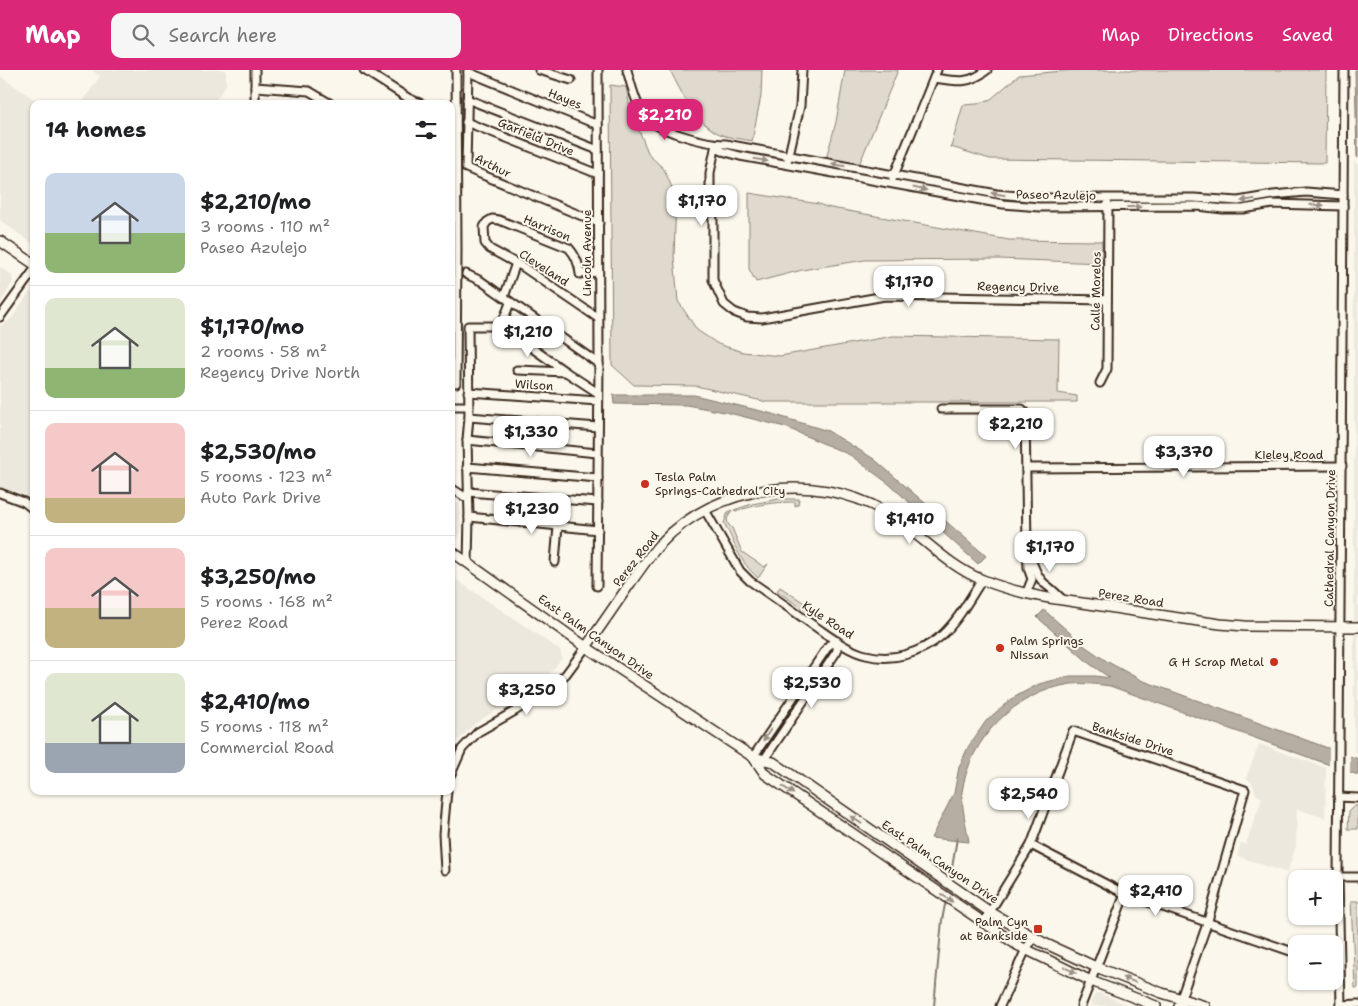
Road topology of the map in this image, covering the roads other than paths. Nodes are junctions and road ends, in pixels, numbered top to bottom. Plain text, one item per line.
1 (255, 70) edge
2 (364, 70) edge
3 (456, 70) edge
4 (539, 70) edge
5 (598, 70) edge
6 (628, 70) edge
7 (802, 70) edge
8 (937, 70) edge
9 (987, 70) edge
10 (1344, 70) edge
11 (468, 71) edge
12 (934, 78) junction
13 (571, 80) dead end
14 (255, 87) junction
15 (467, 99) junction
16 (255, 100) edge
17 (324, 100) edge
18 (413, 100) edge
19 (454, 100) edge
20 (466, 122) junction
21 (598, 125) junction
22 (716, 144) junction
23 (598, 150) junction
24 (787, 160) junction
25 (598, 174) junction
26 (894, 175) junction
27 (891, 183) junction
28 (1343, 195) junction
29 (1108, 198) junction
30 (1343, 206) junction
31 (1108, 207) junction
32 (598, 223) junction
33 (484, 235) joint
34 (0, 241) edge
35 (30, 261) edge
36 (516, 263) junction
37 (598, 272) junction
38 (466, 274) dead end
39 (30, 276) edge
40 (504, 297) junction
41 (1107, 300) junction
42 (510, 303) junction
43 (0, 317) edge
44 (598, 318) junction
45 (500, 326) junction
46 (599, 364) junction
47 (517, 370) dead end
48 (566, 372) junction
49 (1100, 383) dead end
50 (468, 392) junction
51 (598, 397) junction
52 (455, 406) edge
53 (468, 406) junction
54 (941, 409) dead end
55 (469, 417) junction
56 (598, 427) junction
57 (467, 440) junction
58 (598, 453) junction
59 (1342, 466) junction
60 (468, 467) junction
61 (1027, 468) junction
62 (598, 478) junction
63 (455, 490) edge
64 (0, 493) edge
65 (468, 495) junction
66 (598, 502) junction
67 (30, 507) edge
68 (705, 510) junction
69 (469, 517) junction
70 (558, 526) junction
71 (598, 530) junction
72 (1027, 553) junction
73 (455, 554) edge
74 (468, 562) junction
75 (555, 562) dead end
76 (982, 580) junction
77 (597, 586) dead end
78 (1026, 594) junction
79 (1063, 600) junction
80 (1340, 627) junction
81 (1358, 627) edge
82 (837, 641) junction
83 (586, 648) junction
84 (753, 757) junction
85 (762, 763) junction
86 (455, 765) edge
87 (447, 795) edge
88 (1338, 797) junction
89 (1358, 798) edge
90 (1031, 845) junction
91 (445, 870) dead end
92 (1338, 870) edge
93 (1358, 876) edge
94 (1343, 877) edge
95 (1125, 894) junction
96 (990, 912) junction
97 (983, 923) junction
98 (1207, 924) junction
99 (1034, 937) junction
100 (1026, 950) junction
101 (1288, 950) edge
102 (1096, 967) junction
103 (1091, 981) junction
104 (1339, 990) edge
105 (1180, 1003) edge
106 (1358, 1004) edge
107 (1000, 1006) edge
108 (1081, 1006) edge
109 (1156, 1006) edge
110 (1205, 1006) edge
111 (1341, 1006) edge

1 - 14 street
2 - 18 street
3 - 19 street
4 - 13 street
5 - 21 street, Lincoln Avenue
6 - 22 street, Paseo Azulejo
7 - 24 street
8 - 12 street
9 - 12 street
10 - 28 street, Cathedral Canyon Drive
11 - 15 street, Arthur
11 - 21 street, Hayes
12 - 26 street
14 - 16 street
14 - 17 street
15 - 20 street, Arthur
15 - 23 street
20 - 25 street, Garfield Drive
20 - 32 street, Arthur
21 - 23 street, Lincoln Avenue
22 - 24 street, Paseo Azulejo
22 - 41 street, Regency Drive
23 - 25 street, Lincoln Avenue
26 -> 24 street, Paseo Azulejo
24 - 27 street, Paseo Azulejo
25 - 32 street, Lincoln Avenue
26 - 27 street
29 -> 26 street, Paseo Azulejo
27 -> 31 street, Paseo Azulejo
28 -> 29 street, Paseo Azulejo
28 - 30 street, Cathedral Canyon Drive
29 - 31 street, Calle Morelos
31 -> 30 street, Paseo Azulejo
30 - 59 street, Cathedral Canyon Drive
31 - 41 street, Calle Morelos
32 - 37 street, Lincoln Avenue
33 - 36 street, Cleveland
33 - 37 street, Harrison
34 - 35 main road
36 - 40 street
36 - 44 street, Cleveland
37 - 44 street, Lincoln Avenue
38 - 40 street
39 - 43 street
40 - 42 street
41 - 49 street, Calle Morelos
42 - 45 street
42 - 46 street
44 - 46 street, Lincoln Avenue
45 - 48 street
45 - 50 street
46 - 51 street, Lincoln Avenue
47 - 48 street
48 - 51 street
50 - 51 street, Wilson
50 - 53 street
51 - 56 street, Lincoln Avenue
52 - 53 street
53 - 55 street
54 - 61 street
55 - 56 street
55 - 57 street
56 - 58 street, Lincoln Avenue
57 - 58 street
57 - 60 street
58 - 62 street, Lincoln Avenue
59 - 61 street, Kieley Road
59 - 80 street, Cathedral Canyon Drive
60 - 62 street
60 - 65 street
61 - 72 street
62 - 66 street, Lincoln Avenue
63 - 65 street
64 - 67 street
65 - 66 street
65 - 69 street
66 - 71 street, Lincoln Avenue
68 - 76 main road, Perez Road
68 - 82 street, Kyle Road
68 - 83 main road, Perez Road
69 - 70 street
69 - 74 street
70 - 71 street
70 - 75 street
71 - 77 street, Lincoln Avenue
72 - 78 street
72 - 79 street
73 - 74 main road, East Palm Canyon Drive
74 - 83 main road, East Palm Canyon Drive
76 - 78 main road, Perez Road
76 - 82 street, Kyle Road
78 - 79 main road, Perez Road
79 - 80 main road, Perez Road
80 - 81 main road, Perez Road
80 - 88 street, Cathedral Canyon Drive
82 -> 84 street
82 - 85 street
83 - 84 main road, East Palm Canyon Drive
83 - 86 street, Perez Road
84 - 85 main road, East Palm Canyon Drive
96 -> 85 main road, East Palm Canyon Drive
85 -> 97 main road, East Palm Canyon Drive
87 - 91 street
88 - 89 street
88 - 92 street, Cathedral Canyon Drive
90 - 95 street
90 - 96 street, Bankside Drive
90 - 98 street, Bankside Drive
93 - 94 street
95 - 98 street
95 - 102 street
96 - 97 street, Bankside Drive
96 - 99 main road, East Palm Canyon Drive
97 - 100 main road, East Palm Canyon Drive
98 - 101 street
98 - 105 street
99 - 100 street
99 - 102 main road, East Palm Canyon Drive
100 -> 103 main road, East Palm Canyon Drive
100 - 107 street
102 - 103 street
105 -> 102 main road, East Palm Canyon Drive
103 - 108 street
103 - 109 main road, East Palm Canyon Drive
104 - 111 street, Cathedral Canyon Drive
105 - 110 main road, East Palm Canyon Drive
106 - 111 street

